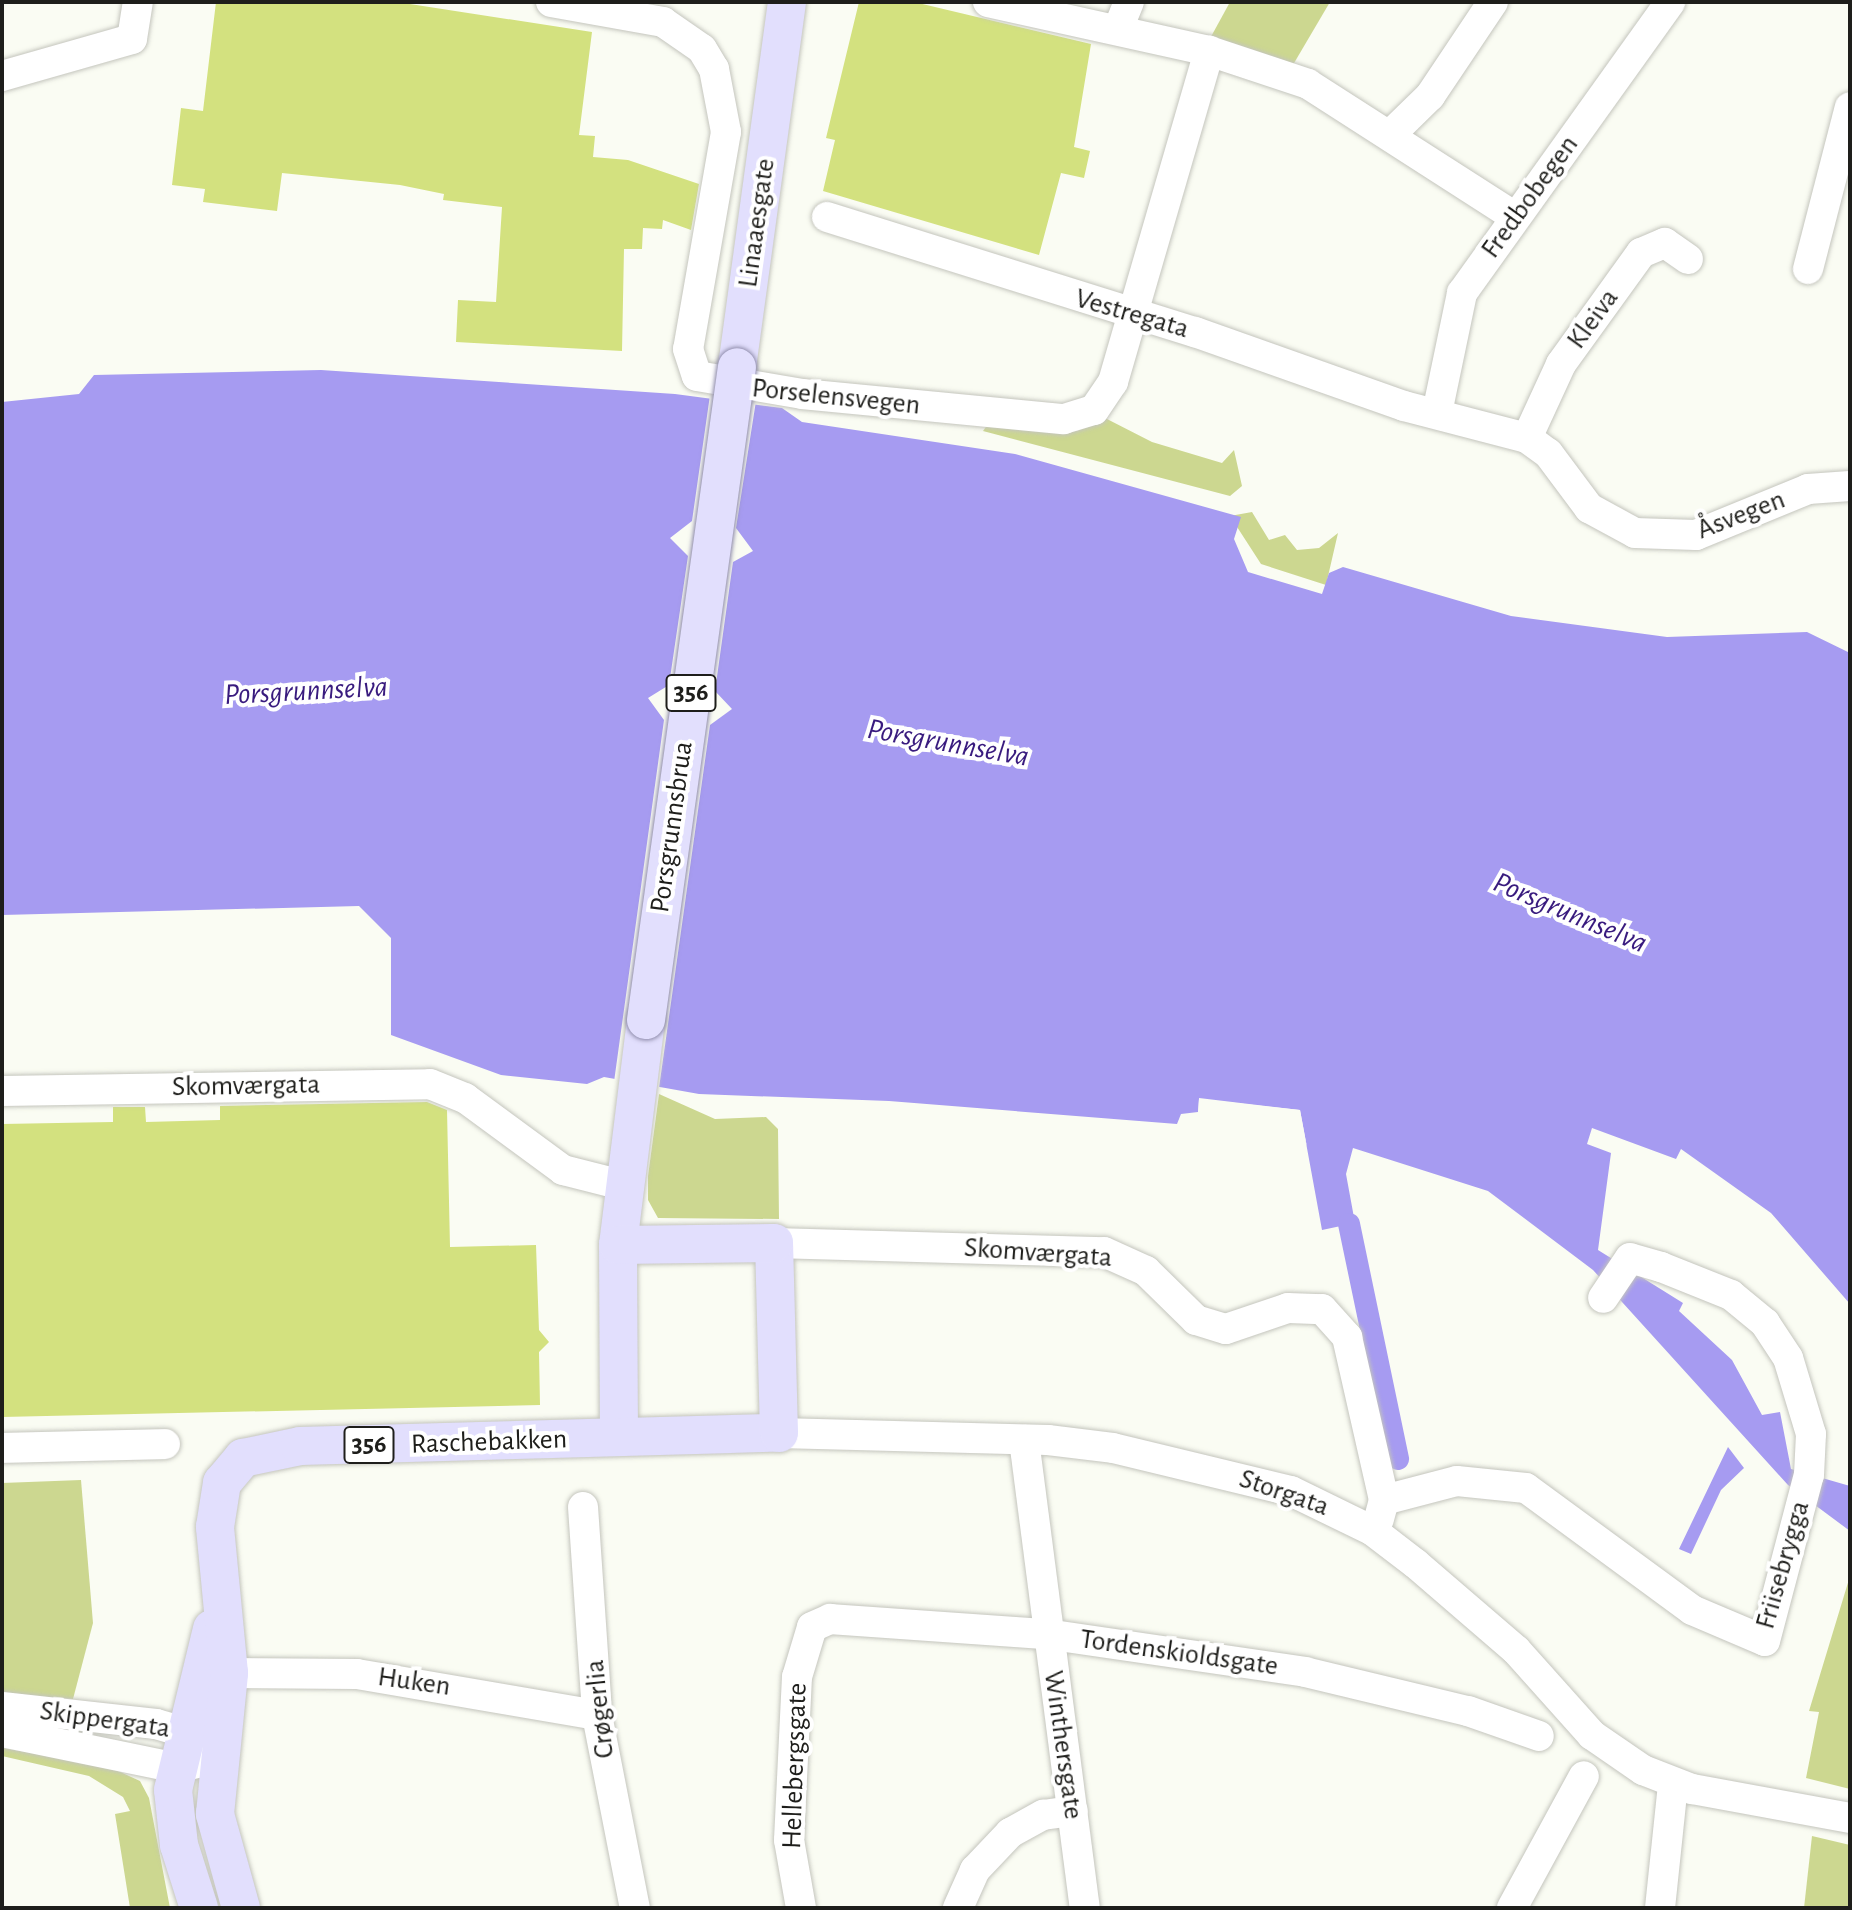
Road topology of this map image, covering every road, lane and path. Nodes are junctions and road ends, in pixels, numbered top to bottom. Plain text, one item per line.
1 (138, 2) edge
2 (551, 2) edge
3 (787, 2) edge
4 (807, 2) edge
5 (988, 2) edge
6 (1493, 2) edge
7 (1670, 2) edge
8 (1124, 16) edge
9 (1209, 51) junction
10 (2, 76) edge
11 (780, 79) junction
12 (1850, 107) edge
13 (1390, 135) junction
14 (827, 217) dead end
15 (1515, 217) junction
16 (1688, 259) dead end
17 (1808, 269) dead end
18 (1132, 316) junction
19 (737, 367) joint
20 (1437, 413) junction
21 (1527, 438) junction
22 (1850, 486) edge
23 (2, 1091) edge
24 (622, 1185) junction
25 (774, 1243) junction
26 (618, 1245) junction
27 (1603, 1298) dead end
28 (779, 1433) junction
29 (619, 1437) junction
30 (1024, 1440) junction
31 (165, 1444) dead end
32 (2, 1448) edge
33 (1384, 1500) junction
34 (583, 1507) dead end
35 (1373, 1531) junction
36 (218, 1571) junction
37 (812, 1627) joint
38 (1046, 1634) junction
39 (229, 1673) junction
40 (2, 1707) edge
41 (597, 1715) junction
42 (2, 1732) edge
43 (1539, 1736) dead end
44 (181, 1750) junction
45 (218, 1758) junction
46 (1584, 1776) dead end
47 (1673, 1784) junction
48 (1073, 1811) junction
49 (1850, 1818) edge
50 (629, 1907) edge
51 (199, 1908) edge
52 (241, 1908) edge
53 (801, 1908) edge
54 (958, 1908) edge
55 (1085, 1908) edge
56 (1512, 1908) edge
57 (1660, 1908) edge

1 - 10 street
2 - 18 street, Porselensvegen
3 - 11 main road, Linaaesgate / 356
4 - 11 main road, Linaaesgate / 356
5 - 8 street
6 - 13 street
7 - 15 street, Fredbobegen
8 - 9 street
9 - 13 street
9 - 18 street, Porselensvegen
11 - 19 main road, Linaaesgate / 356
12 - 17 street
13 - 15 street
14 - 18 street, Vestregata
15 - 20 street, Fredbobegen
16 - 21 street, Kleiva
18 - 20 street, Vestregata
19 - 24 main road, Porsgrunnsbrua / 356, bridge
20 - 21 street, Vestregata
21 - 22 street, Åsvegen
23 - 24 street, Skomværgata
24 - 26 main road, 356
25 - 26 main road, Skomværgata
25 - 28 main road
25 - 33 street, Skomværgata
26 - 29 main road, 356
27 - 33 street, Friisebrygga
28 - 29 main road, Storgata / 356
28 - 30 street, Storgata
29 - 36 main road, Raschebakken / 356
30 - 35 street, Storgata
30 - 38 street, Winthersgate
31 - 32 street
33 - 35 street
34 - 41 street, Crøgerlia
35 - 47 street, Storgata
36 - 39 main road, Raschebakken / 356
36 - 44 main road, Raschebakken / 356
37 - 38 street, Tordenskioldsgate
37 - 53 street, Hellebergsgate
38 - 43 street, Tordenskioldsgate
38 - 48 street, Winthersgate
39 - 41 street, Huken
39 - 45 main road, Raschebakken / 356
40 - 44 street, Skippergata
41 - 50 street, Crøgerlia
42 - 44 street, Skippergata
44 - 45 street, Skippergata
44 - 51 main road, Raschebakken / 356
45 - 52 main road, Raschebakken / 356
46 - 56 street
47 - 49 street, Storgata
47 - 57 street
48 - 54 street
48 - 55 street, Winthersgate

